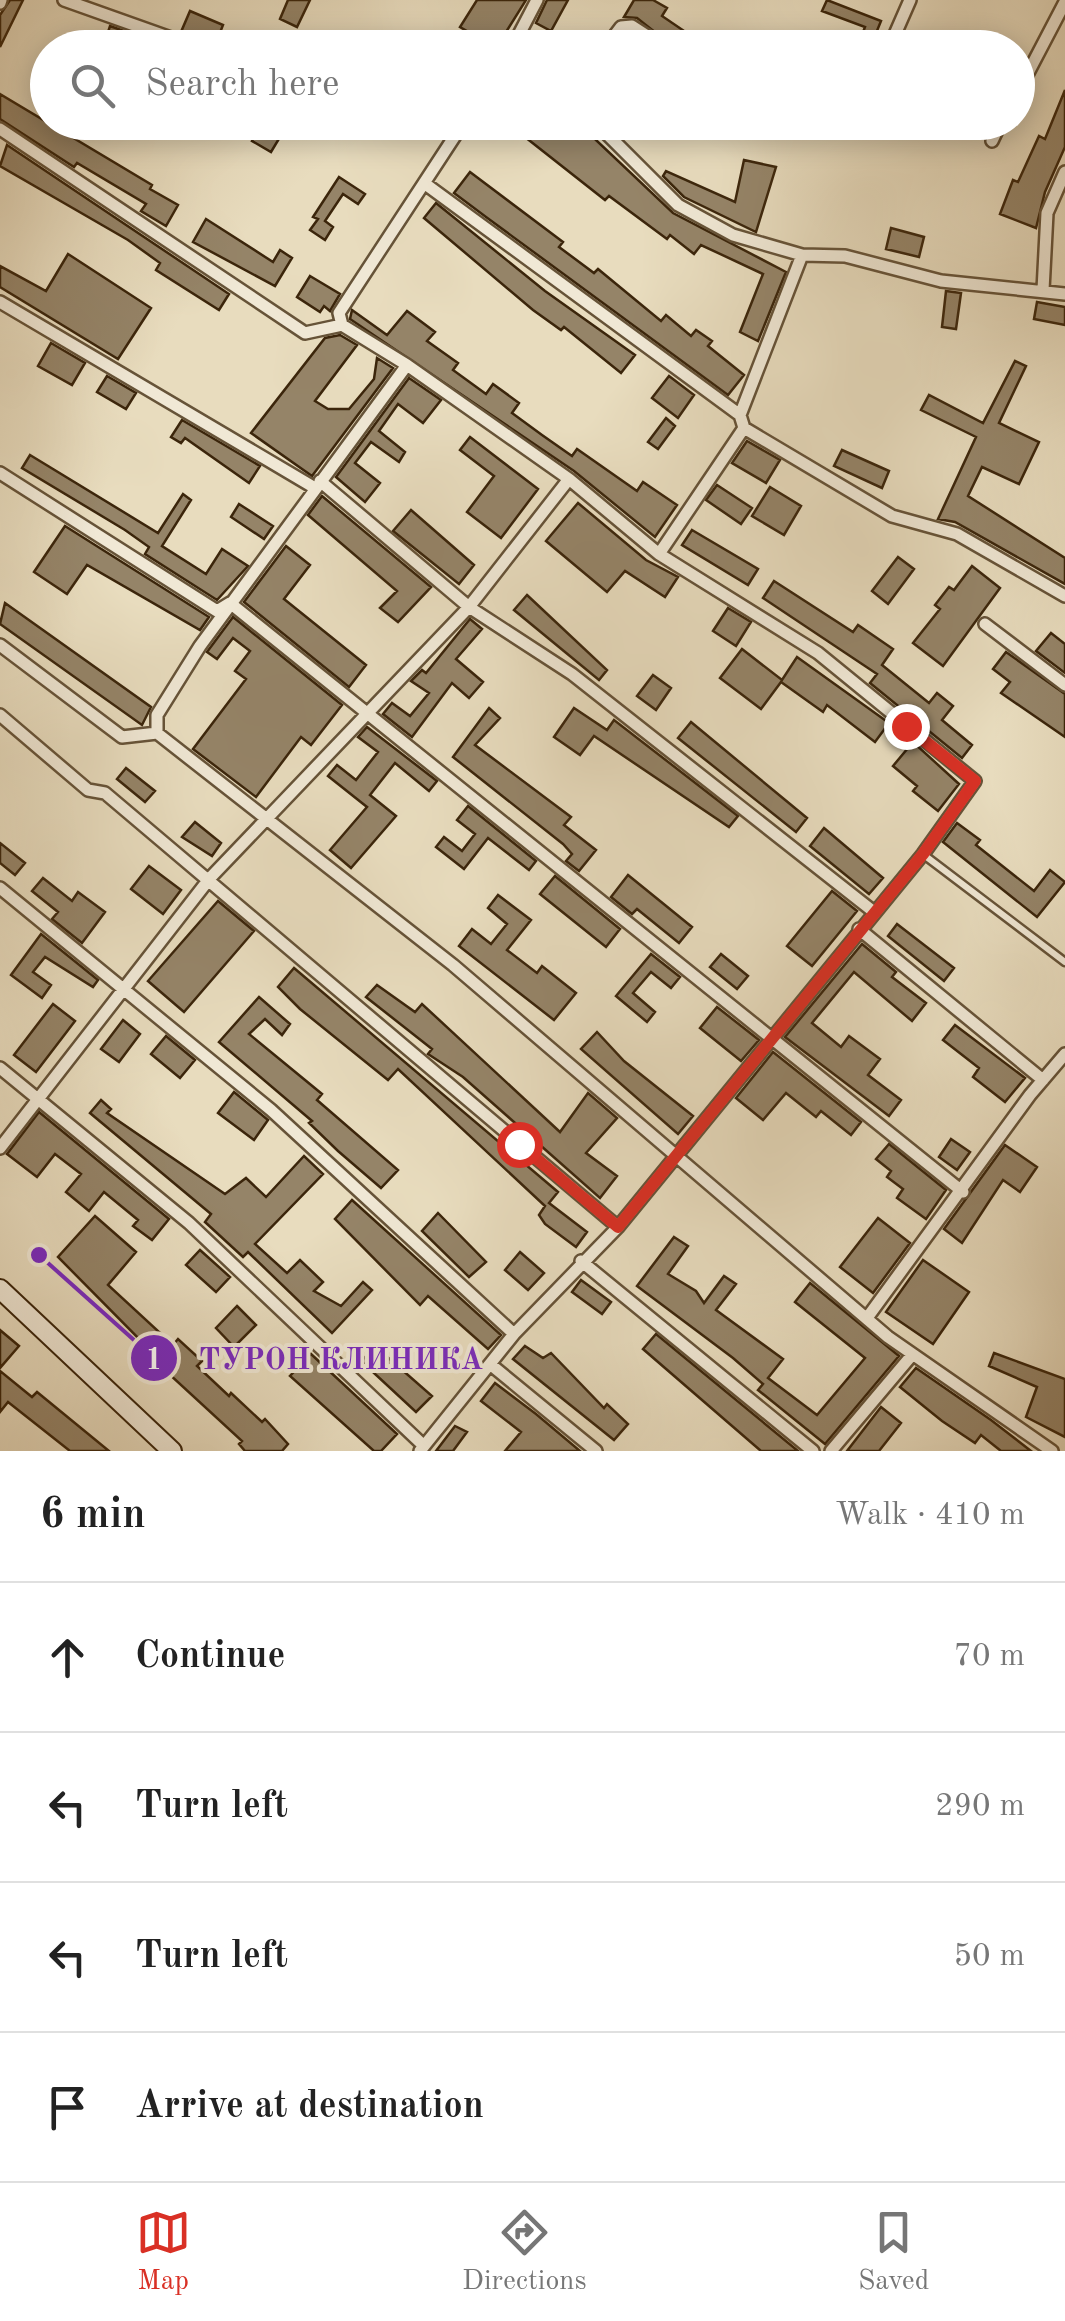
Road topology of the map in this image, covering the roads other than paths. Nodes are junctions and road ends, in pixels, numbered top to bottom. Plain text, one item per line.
1 (64, 0) edge
2 (537, 0) edge
3 (910, 0) edge
4 (1065, 2) edge
5 (148, 30) edge
6 (521, 30) edge
7 (897, 30) edge
8 (1035, 59) edge
9 (0, 129) edge
10 (452, 140) edge
11 (612, 140) edge
12 (1065, 172) edge
13 (424, 183) junction
14 (802, 255) junction
15 (1043, 290) junction
16 (1065, 294) edge
17 (0, 302) edge
18 (342, 325) junction
19 (407, 365) junction
20 (742, 421) junction
21 (0, 474) edge
22 (569, 479) junction
23 (317, 484) junction
24 (659, 554) junction
25 (1065, 596) edge
26 (230, 602) junction
27 (469, 606) junction
28 (985, 624) dead end
29 (0, 645) edge
30 (1065, 685) edge
31 (368, 712) junction
32 (0, 715) edge
33 (157, 733) junction
34 (266, 817) junction
35 (923, 854) junction
36 (210, 878) junction
37 (0, 888) edge
38 (874, 912) junction
39 (859, 929) junction
40 (1065, 962) edge
41 (125, 988) junction
42 (768, 1040) junction
43 (1065, 1054) edge
44 (0, 1068) edge
45 (1043, 1080) junction
46 (40, 1099) junction
47 (0, 1148) edge
48 (674, 1154) junction
49 (963, 1192) junction
50 (618, 1227) junction
51 (581, 1261) junction
52 (0, 1290) edge
53 (867, 1318) junction
54 (514, 1334) junction
55 (912, 1355) junction
56 (490, 1364) junction
57 (165, 1448) edge
58 (422, 1448) edge
59 (596, 1451) edge
60 (813, 1451) edge
61 (832, 1451) edge
62 (1052, 1451) edge

1 - 5 street
2 - 6 street
3 - 7 street
4 - 8 street
9 - 18 street
10 - 13 street
11 - 14 street
12 - 15 street
13 - 18 street
13 - 20 street
14 - 15 street
14 - 20 street
15 - 16 street
17 - 23 street
18 - 19 street
19 - 22 street
19 - 23 street
20 - 24 street
20 - 25 street
21 - 26 street
22 - 24 street
22 - 27 street
23 - 26 street
23 - 27 street
24 - 35 street
26 - 31 street
26 - 33 street
27 - 31 street
27 - 38 street
28 - 30 street
29 - 33 street
31 - 34 street
31 - 42 street
32 - 36 street
33 - 34 street
34 - 36 street
34 - 48 street
35 - 38 street
35 - 40 lane
36 - 41 street
36 - 50 street
37 - 41 street
38 - 39 street
39 - 42 street
39 - 45 street
41 - 46 street
41 - 54 street
42 - 48 street
42 - 49 street
43 - 45 street
44 - 46 street
45 - 49 street
46 - 47 street
46 - 58 street
48 - 50 street
48 - 53 street
49 - 53 street
50 - 51 street
51 - 54 street
51 - 60 street
52 - 57 main road
53 - 55 street
54 - 56 street
55 - 61 street
55 - 62 street
56 - 58 street
56 - 59 street

